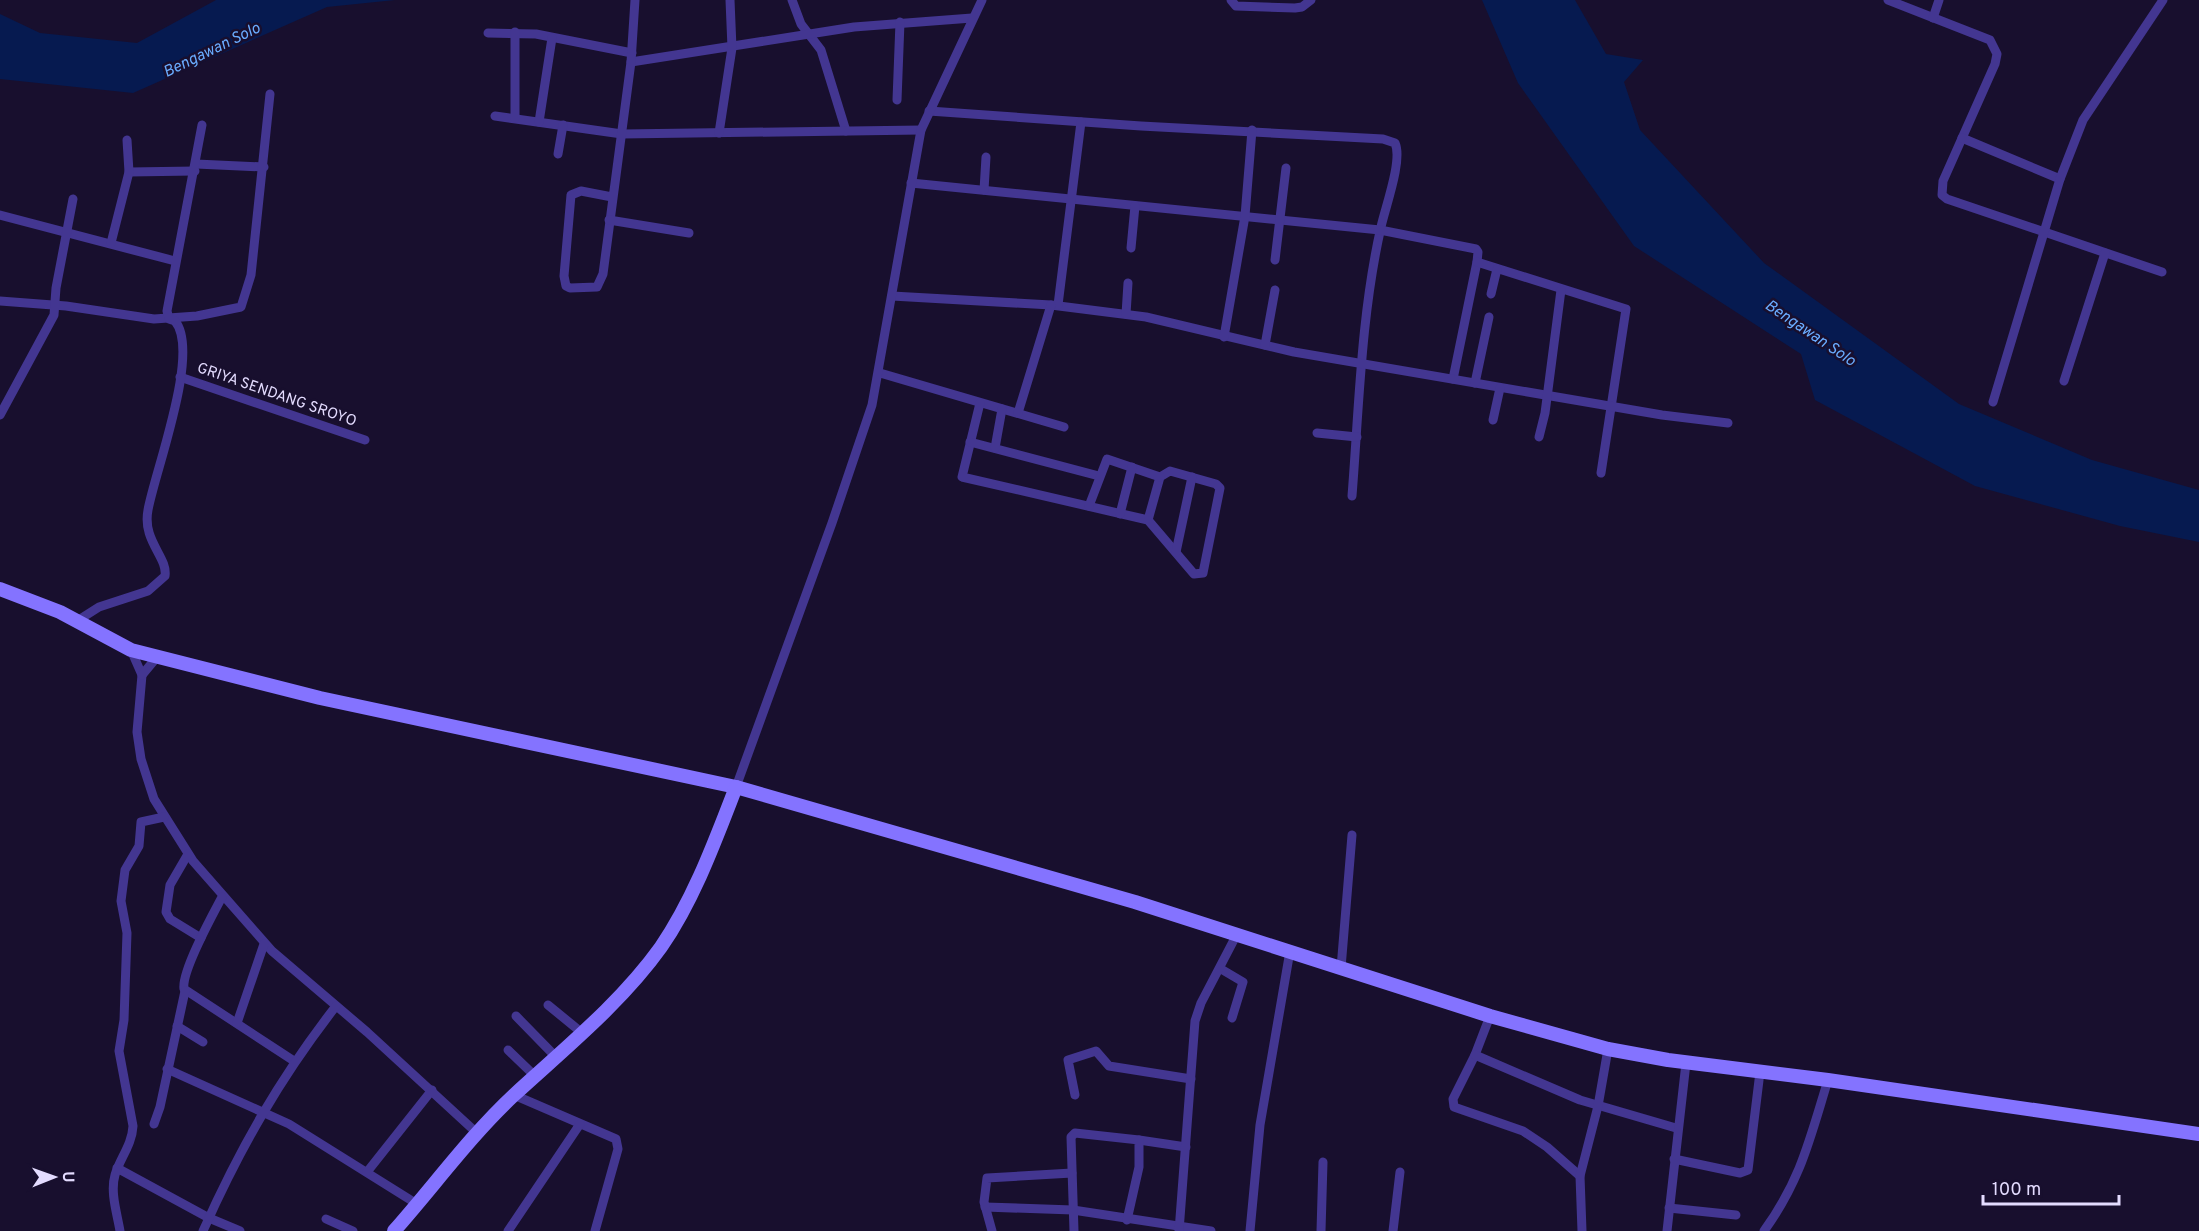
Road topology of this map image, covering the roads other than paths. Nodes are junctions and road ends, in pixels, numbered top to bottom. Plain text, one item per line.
1 (635, 0) edge
2 (730, 0) edge
3 (792, 0) edge
4 (982, 0) edge
5 (1231, 0) edge
6 (1311, 0) edge
7 (1888, 0) edge
8 (1939, 0) edge
9 (2163, 0) edge
10 (1258, 3) edge
11 (972, 18) junction
12 (1933, 18) junction
13 (900, 22) junction
14 (515, 32) junction
15 (488, 33) dead end
16 (809, 33) junction
17 (552, 38) junction
18 (732, 48) junction
19 (632, 57) junction
20 (270, 94) dead end
21 (897, 100) dead end
22 (929, 111) junction
23 (495, 116) dead end
24 (515, 118) junction
25 (538, 122) junction
26 (1081, 122) junction
27 (563, 124) junction
28 (202, 125) dead end
29 (921, 130) junction
30 (1252, 130) junction
31 (846, 131) junction
32 (622, 134) junction
33 (719, 134) junction
34 (1962, 138) junction
35 (126, 140) dead end
36 (558, 154) dead end
37 (986, 157) dead end
38 (264, 166) junction
39 (196, 167) junction
40 (1286, 168) dead end
41 (129, 172) junction
42 (2060, 179) junction
43 (911, 183) junction
44 (984, 190) junction
45 (612, 197) junction
46 (1071, 198) junction
47 (74, 199) dead end
48 (1135, 206) junction
49 (0, 215) edge
50 (1245, 216) junction
51 (1279, 219) junction
52 (609, 220) junction
53 (1380, 230) junction
54 (68, 232) junction
55 (689, 233) dead end
56 (2044, 233) junction
57 (111, 243) junction
58 (1131, 248) dead end
59 (2105, 253) junction
60 (1275, 260) dead end
61 (175, 261) junction
62 (1477, 262) junction
63 (1497, 269) junction
64 (2162, 272) dead end
65 (1128, 284) dead end
66 (1275, 290) dead end
67 (1561, 290) junction
68 (1491, 294) dead end
69 (892, 296) junction
70 (0, 301) edge
71 (56, 305) junction
72 (1055, 305) junction
73 (1125, 314) junction
74 (1489, 317) dead end
75 (169, 319) junction
76 (1224, 336) junction
77 (1265, 345) junction
78 (1362, 363) junction
79 (880, 373) junction
80 (180, 377) junction
81 (1453, 379) junction
82 (2064, 381) dead end
83 (1475, 383) junction
84 (1500, 388) junction
85 (1546, 393) junction
86 (1993, 402) dead end
87 (980, 403) junction
88 (1611, 405) junction
89 (1002, 409) junction
90 (1018, 413) junction
91 (0, 415) edge
92 (1493, 420) dead end
93 (1728, 423) dead end
94 (1064, 427) dead end
95 (1317, 433) dead end
96 (1357, 437) junction
97 (1539, 437) dead end
98 (365, 440) dead end
99 (970, 442) junction
100 (995, 448) junction
101 (1132, 467) junction
102 (1601, 474) dead end
103 (1099, 476) junction
104 (1160, 477) junction
105 (1192, 477) junction
106 (1353, 496) dead end
107 (1089, 506) junction
108 (1120, 514) junction
109 (1148, 520) junction
110 (1176, 552) junction
111 (0, 589) edge
112 (77, 621) junction
113 (131, 650) junction
114 (157, 657) junction
115 (142, 675) junction
116 (736, 787) junction
117 (164, 817) junction
118 (1352, 835) dead end
119 (188, 854) junction
120 (222, 897) junction
121 (1237, 934) junction
122 (201, 938) junction
123 (264, 944) junction
124 (1290, 951) junction
125 (1341, 968) junction
126 (1221, 969) junction
127 (185, 991) junction
128 (548, 1005) dead end
129 (336, 1006) junction
130 (516, 1016) dead end
131 (1490, 1016) junction
132 (1232, 1017) dead end
133 (237, 1023) junction
134 (177, 1026) junction
135 (581, 1032) junction
136 (203, 1042) dead end
137 (1608, 1049) junction
138 (508, 1050) dead end
139 (1475, 1055) junction
140 (556, 1057) junction
141 (294, 1061) junction
142 (1686, 1063) junction
143 (167, 1069) junction
144 (1760, 1072) junction
145 (536, 1077) junction
146 (1191, 1079) junction
147 (1828, 1080) junction
148 (432, 1090) junction
149 (514, 1095) junction
150 (1075, 1095) dead end
151 (1598, 1106) junction
152 (263, 1110) junction
153 (154, 1124) dead end
154 (580, 1124) junction
155 (1676, 1128) junction
156 (478, 1134) junction
157 (2199, 1134) edge
158 (1139, 1140) junction
159 (1186, 1147) junction
160 (1674, 1159) junction
161 (1323, 1162) dead end
162 (117, 1168) junction
163 (367, 1172) junction
164 (1400, 1172) dead end
165 (1072, 1173) junction
166 (1580, 1176) junction
167 (417, 1204) junction
168 (985, 1208) junction
169 (1669, 1209) junction
170 (1073, 1210) junction
171 (1736, 1215) dead end
172 (209, 1218) junction
173 (326, 1218) dead end
174 (1127, 1220) junction
175 (1180, 1230) edge
176 (120, 1231) edge
177 (203, 1231) edge
178 (240, 1231) edge
179 (353, 1231) edge
180 (394, 1231) edge
181 (508, 1231) edge
182 (595, 1231) edge
183 (992, 1231) edge
184 (1074, 1231) edge
185 (1210, 1231) edge
186 (1250, 1231) edge
187 (1321, 1231) edge
188 (1394, 1231) edge
189 (1582, 1231) edge
190 (1667, 1231) edge
191 (1764, 1231) edge

1 - 19 street
2 - 18 street
3 - 16 street
4 - 11 street
5 - 10 street
6 - 10 street
7 - 12 street
8 - 12 street
9 - 42 street
11 - 13 street
11 - 22 street
12 - 34 street
13 - 16 street
13 - 21 street
14 - 15 street
14 - 17 street
14 - 24 street
16 - 18 street
16 - 31 street
17 - 19 street
17 - 25 street
18 - 19 street
18 - 33 street
19 - 32 street
20 - 38 street
22 - 26 street
22 - 29 street
23 - 24 street
24 - 25 street
25 - 27 street
26 - 30 street
26 - 46 street
27 - 32 street
27 - 36 street
28 - 39 street
29 - 31 street
29 - 43 street
30 - 50 street
30 - 53 street
31 - 33 street
32 - 33 street
32 - 45 street
34 - 42 street
34 - 56 street
35 - 41 street
37 - 44 street
38 - 39 street
38 - 75 street
39 - 41 street
39 - 61 street
40 - 51 street
41 - 57 street
42 - 56 street
43 - 44 street
43 - 69 street
44 - 46 street
45 - 52 street
45 - 52 street
46 - 48 street
46 - 72 street
47 - 54 street
48 - 50 street
48 - 58 street
49 - 54 street
50 - 51 street
50 - 76 street
51 - 53 street
51 - 60 street
52 - 55 street
53 - 62 street
53 - 78 street
54 - 57 street
54 - 71 street
56 - 59 street
56 - 86 street
57 - 61 street
59 - 64 street
59 - 82 street
61 - 75 street
62 - 63 street
62 - 81 street
63 - 67 street
63 - 68 street
65 - 73 street
66 - 77 street
67 - 85 street
67 - 88 street
69 - 72 street
69 - 79 street
70 - 71 street
71 - 75 street
71 - 91 street
72 - 73 street
72 - 90 street
73 - 76 street
74 - 83 street
75 - 80 street
76 - 77 street
77 - 78 street
78 - 81 street
78 - 96 street
79 - 87 street
79 - 116 street
80 - 98 street, GRIYA SENDANG SROYO
80 - 112 street
81 - 83 street
83 - 84 street
84 - 85 street
84 - 92 street
85 - 88 street
85 - 97 street
87 - 89 street
87 - 99 street
88 - 93 street
88 - 102 street
89 - 90 street
89 - 100 street
90 - 94 street
95 - 96 street
96 - 106 street
99 - 100 street
99 - 107 street
100 - 103 street
101 - 103 street
101 - 104 street
101 - 108 street
103 - 107 street
104 - 105 street
104 - 109 street
105 - 110 street
105 - 110 street
107 - 108 street
108 - 109 street
109 - 110 street
111 - 112 street
112 - 113 street
113 - 114 street
113 - 115 street
114 - 115 street
114 - 116 street
115 - 117 street
116 - 121 street
116 - 135 street
117 - 119 street
117 - 162 street
118 - 125 street
119 - 120 street
119 - 122 street
120 - 122 street
120 - 123 street
121 - 124 street
121 - 126 street
122 - 127 street
123 - 129 street
123 - 133 street
124 - 125 street
124 - 186 street
125 - 131 street
126 - 132 street
126 - 146 street
127 - 133 street
127 - 134 street
128 - 135 street
129 - 141 street
129 - 148 street
130 - 140 street
131 - 137 street
131 - 139 street
133 - 141 street
134 - 136 street
134 - 143 street
135 - 140 street
137 - 142 street
137 - 151 street
138 - 145 street
139 - 151 street
139 - 166 street
140 - 145 street
141 - 152 street
142 - 144 street
142 - 155 street
143 - 152 street
143 - 153 street
144 - 147 street
144 - 160 street
145 - 149 street
146 - 150 street
146 - 159 street
147 - 157 street
147 - 191 street
148 - 156 street
148 - 163 street
149 - 154 street
149 - 156 street
151 - 155 street
151 - 166 street
152 - 163 street
152 - 172 street
154 - 181 street
154 - 182 street
155 - 160 street
156 - 167 street
158 - 159 street
158 - 165 street
158 - 174 street
159 - 175 street
160 - 169 street
161 - 187 street
162 - 172 street
162 - 176 street
163 - 167 street
164 - 188 street
165 - 168 street
165 - 170 street
166 - 189 street
167 - 180 street
168 - 170 street
168 - 183 street
169 - 171 street
169 - 190 street
170 - 174 street
170 - 184 street
172 - 177 street
172 - 178 street
173 - 179 street
174 - 175 street
175 - 185 street

